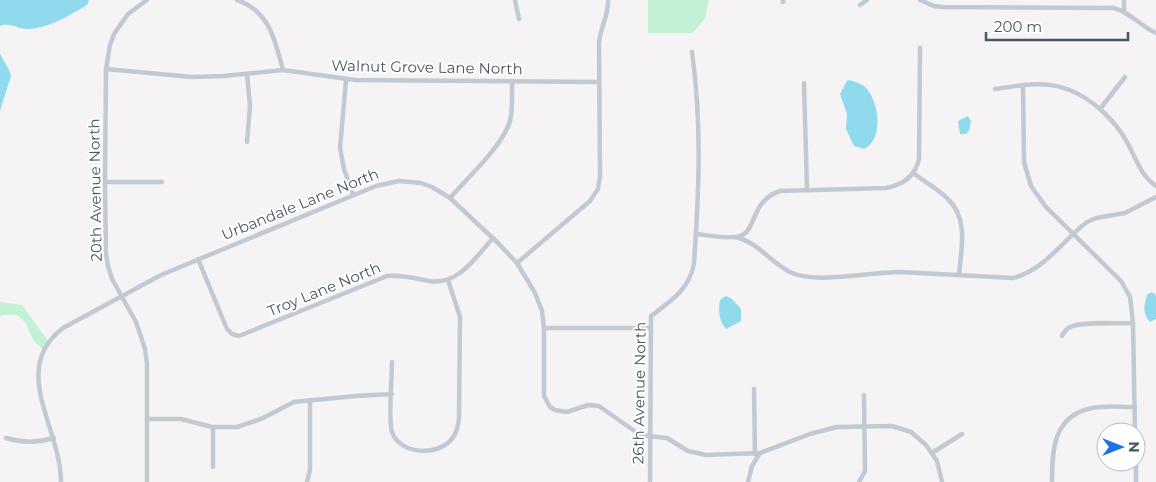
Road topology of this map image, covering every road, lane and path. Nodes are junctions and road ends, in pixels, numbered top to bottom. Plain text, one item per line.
1 (148, 0) edge
2 (237, 0) edge
3 (514, 0) edge
4 (608, 0) edge
5 (867, 0) edge
6 (920, 0) edge
7 (1124, 0) edge
8 (860, 6) dead end
9 (1124, 11) junction
10 (519, 19) dead end
11 (1156, 33) edge
12 (920, 48) dead end
13 (692, 52) dead end
14 (106, 69) junction
15 (283, 70) junction
16 (248, 74) junction
17 (1125, 77) dead end
18 (346, 80) junction
19 (512, 82) junction
20 (599, 82) junction
21 (804, 83) dead end
22 (1023, 85) junction
23 (995, 90) dead end
24 (1100, 109) junction
25 (248, 142) dead end
26 (914, 173) junction
27 (106, 182) junction
28 (162, 182) dead end
29 (1156, 186) edge
30 (807, 190) junction
31 (353, 195) junction
32 (1156, 197) edge
33 (450, 198) junction
34 (696, 234) junction
35 (1073, 234) junction
36 (734, 237) junction
37 (493, 238) junction
38 (198, 259) junction
39 (517, 263) junction
40 (959, 275) junction
41 (448, 280) junction
42 (122, 296) junction
43 (1133, 323) junction
44 (544, 328) junction
45 (652, 328) junction
46 (1062, 336) dead end
47 (392, 362) dead end
48 (754, 389) dead end
49 (392, 394) junction
50 (864, 395) dead end
51 (310, 400) junction
52 (1135, 407) junction
53 (147, 419) junction
54 (1135, 422) edge
55 (864, 426) junction
56 (213, 427) junction
57 (962, 434) dead end
58 (650, 437) junction
59 (6, 438) dead end
60 (54, 438) junction
61 (932, 452) junction
62 (758, 454) junction
63 (213, 468) dead end
64 (61, 482) edge
65 (147, 482) edge
66 (307, 482) edge
67 (650, 482) edge
68 (748, 482) edge
69 (859, 482) edge
70 (942, 482) edge
71 (1052, 482) edge

1 - 14 street, 20th Avenue North
2 - 15 street
3 - 10 street
4 - 20 street
5 - 8 street
6 - 9 street
7 - 9 street
9 - 11 street
12 - 26 street
13 - 34 street, 26th Avenue North
14 - 16 street, Walnut Grove Lane North
14 - 27 street, 20th Avenue North
15 - 16 street, Walnut Grove Lane North
15 - 18 street, Walnut Grove Lane North
16 - 25 street
17 - 24 street
18 - 19 street, Walnut Grove Lane North
18 - 31 street
19 - 20 street, Walnut Grove Lane North
19 - 33 street
20 - 39 street
21 - 30 street
22 - 23 street
22 - 24 street
22 - 35 street
24 - 29 street
26 - 30 street
26 - 40 street
27 - 28 street
27 - 42 street, 20th Avenue North
30 - 36 street
31 - 33 street, Urbandale Lane North
31 - 38 street, Urbandale Lane North
32 - 35 street
33 - 37 street, Urbandale Lane North
34 - 36 street
34 - 45 street, 26th Avenue North
35 - 40 street
35 - 43 street
36 - 40 street
37 - 39 street, Urbandale Lane North
37 - 41 street
38 - 41 street, Troy Lane North
38 - 42 street, Urbandale Lane North
39 - 44 street, Urbandale Lane North
41 - 49 street
42 - 53 street, 20th Avenue North
42 - 60 street, Urbandale Lane North
43 - 46 street
43 - 52 street
44 - 45 street
44 - 58 street, Urbandale Lane North
45 - 58 street, 26th Avenue North
47 - 49 street
48 - 62 street
49 - 51 street
50 - 55 street
51 - 56 street
51 - 66 street
52 - 54 street
52 - 71 street
53 - 56 street
53 - 65 street, 20th Avenue North
55 - 61 street
55 - 62 street
55 - 69 street
56 - 63 street
57 - 61 street
58 - 62 street
58 - 67 street, 26th Avenue North
59 - 60 street
60 - 64 street, Urbandale Lane North
61 - 70 street
62 - 68 street

